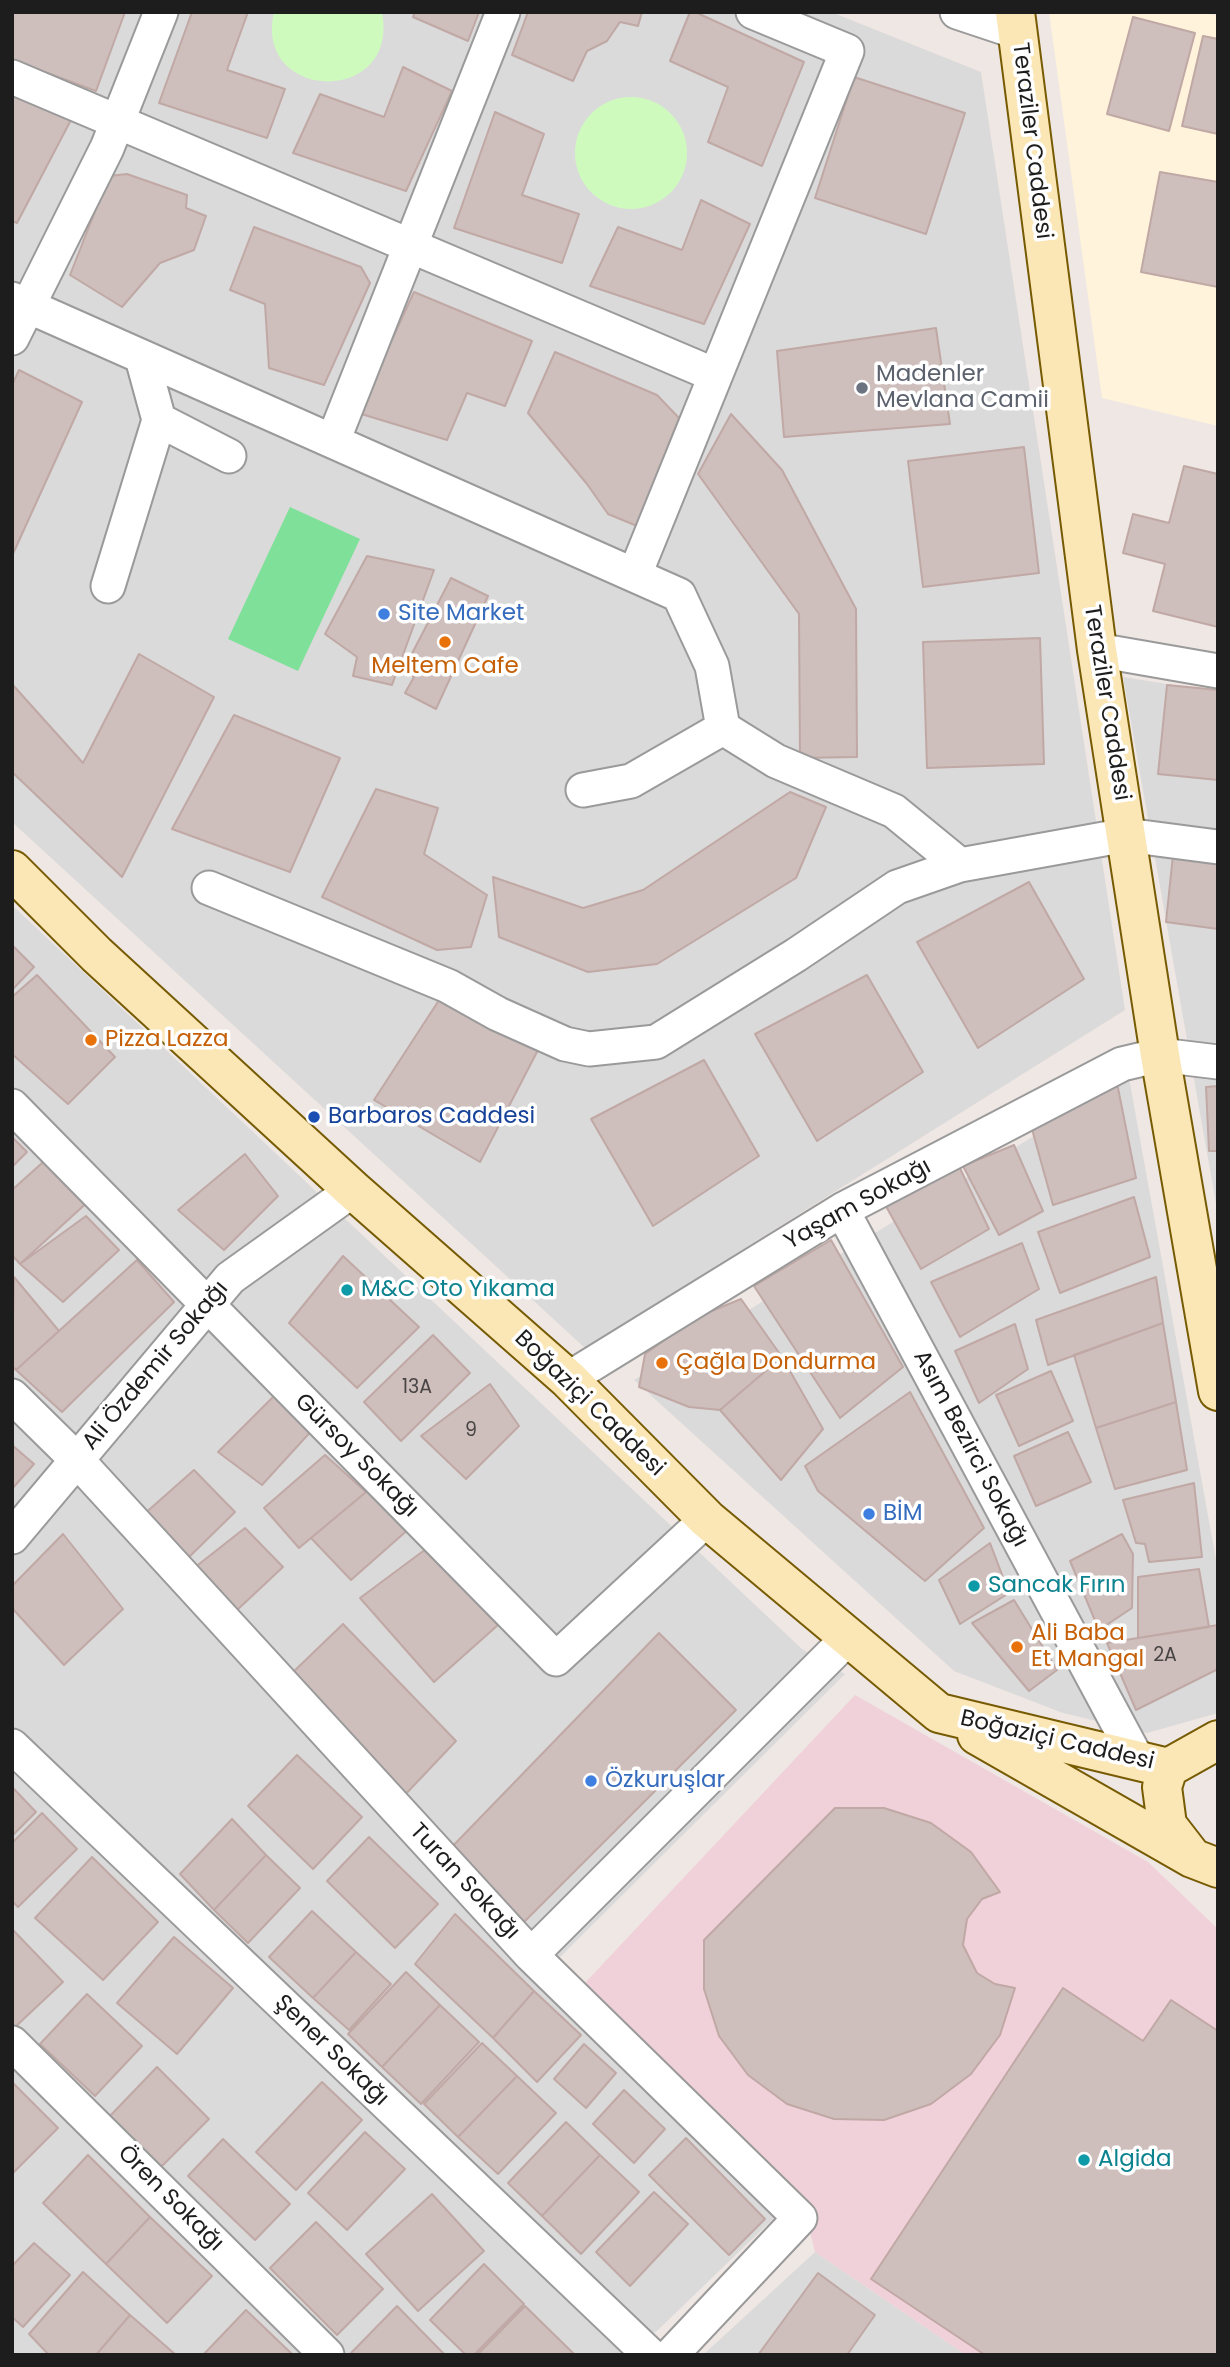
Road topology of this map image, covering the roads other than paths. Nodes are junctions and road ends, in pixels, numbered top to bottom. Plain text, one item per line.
1 (161, 12) edge
2 (503, 12) edge
3 (753, 12) edge
4 (957, 12) edge
5 (1016, 22) edge
6 (12, 77) edge
7 (117, 121) junction
8 (410, 246) junction
9 (20, 303) edge
10 (12, 338) edge
11 (142, 358) junction
12 (715, 375) junction
13 (159, 420) junction
14 (333, 441) junction
15 (229, 456) dead end
16 (635, 574) junction
17 (108, 586) dead end
18 (1097, 650) junction
19 (1218, 671) edge
20 (723, 729) junction
21 (583, 790) dead end
22 (1126, 835) junction
23 (1218, 847) edge
24 (960, 865) junction
25 (12, 870) edge
26 (209, 887) dead end
27 (1160, 1055) junction
28 (1218, 1062) edge
29 (12, 1107) edge
30 (353, 1190) junction
31 (842, 1210) junction
32 (1208, 1280) edge
33 (207, 1305) junction
34 (568, 1379) junction
35 (1218, 1391) edge
36 (12, 1396) edge
37 (76, 1459) junction
38 (707, 1518) junction
39 (12, 1537) edge
40 (849, 1637) junction
41 (939, 1713) junction
42 (1218, 1740) edge
43 (12, 1746) edge
44 (1153, 1764) junction
45 (1205, 1863) edge
46 (1218, 1885) edge
47 (531, 1955) junction
48 (12, 2043) edge
49 (327, 2355) edge
50 (650, 2355) edge
51 (671, 2355) edge

1 - 7 street
2 - 8 street
3 - 12 street
4 - 5 street
5 - 18 main road, Teraziler Caddesi
6 - 7 street
7 - 8 street
7 - 9 street
8 - 12 street
8 - 14 street
9 - 10 street
9 - 11 street
11 - 13 street
11 - 14 street
12 - 16 street
13 - 15 street
13 - 17 street
14 - 16 street
16 - 20 street
18 - 19 street
18 - 22 main road, Teraziler Caddesi
20 - 21 street
20 - 24 street
22 - 23 street
22 - 24 street
22 - 27 main road, Teraziler Caddesi
24 - 26 street
25 - 30 main road, Boğaziçi Caddesi
27 - 28 street
27 - 31 street, Yaşam Sokağı
27 - 32 main road, Teraziler Caddesi
29 - 33 street, Gürsoy Sokağı
30 - 33 street, Ali Özdemir Sokağı
30 - 34 main road, Boğaziçi Caddesi
31 - 34 street, Yaşam Sokağı
31 - 44 street, Asım Bezirci Sokağı
32 - 35 main road, Teraziler Caddesi
33 - 37 street, Ali Özdemir Sokağı
33 - 38 street, Gürsoy Sokağı
34 - 38 main road, Boğaziçi Caddesi
36 - 37 street, Turan Sokağı
37 - 39 street, Ali Özdemir Sokağı
37 - 47 street, Turan Sokağı
38 - 40 main road, Boğaziçi Caddesi
40 - 41 main road, Boğaziçi Caddesi
40 - 47 street
41 - 44 main road, Boğaziçi Caddesi
41 - 45 main road
42 - 44 main road
43 - 50 street, Şener Sokağı
44 - 45 main road
45 - 46 main road
47 - 51 street, Turan Sokağı
48 - 49 street, Ören Sokağı

